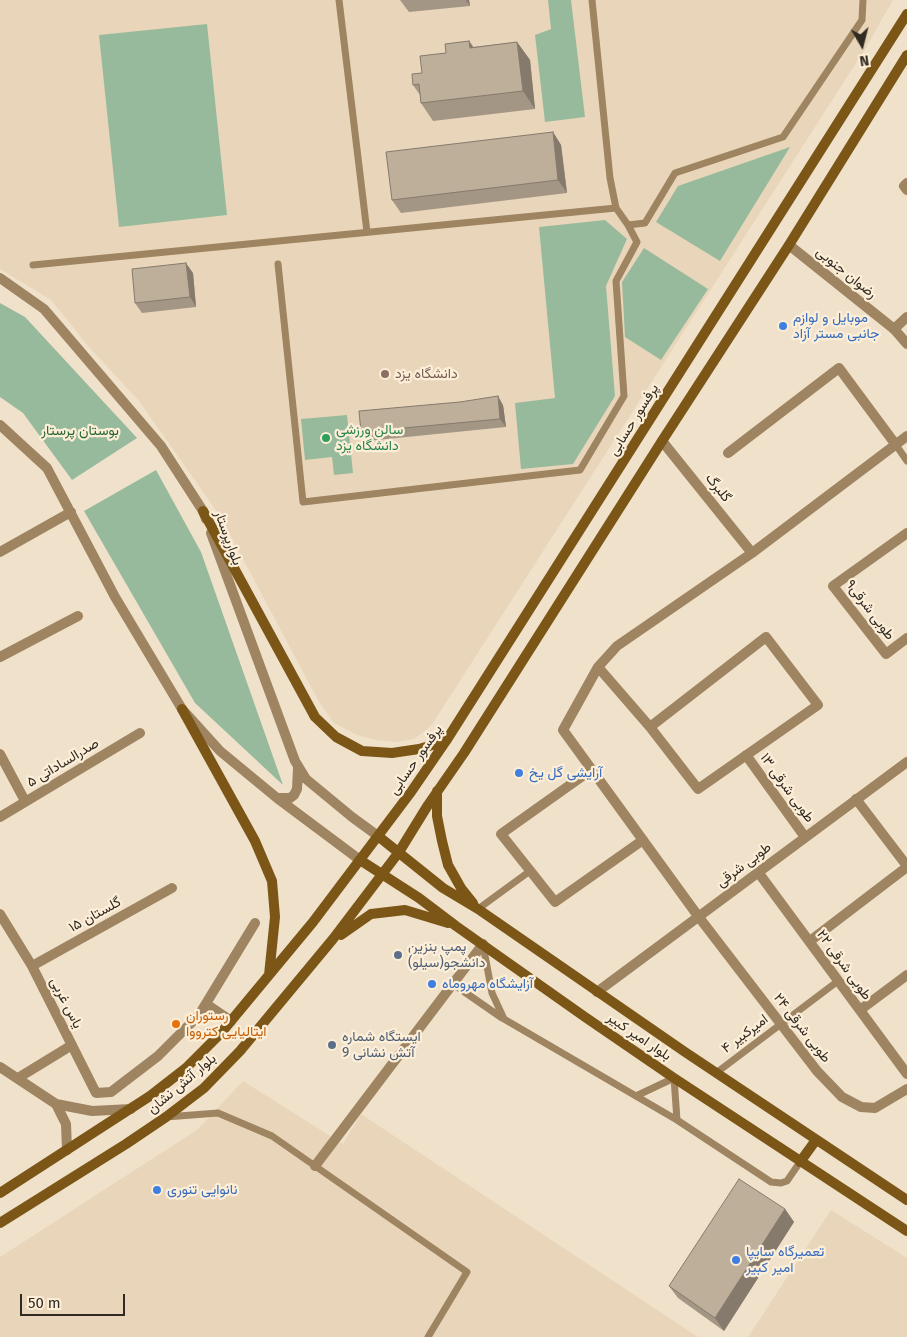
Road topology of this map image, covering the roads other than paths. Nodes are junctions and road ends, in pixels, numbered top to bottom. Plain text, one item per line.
1 (339, 0) edge
2 (592, 0) edge
3 (863, 0) edge
4 (907, 14) edge
5 (907, 55) edge
6 (907, 183) edge
7 (907, 190) edge
8 (616, 208) junction
9 (628, 225) junction
10 (367, 232) junction
11 (789, 245) junction
12 (278, 264) dead end
13 (33, 265) dead end
14 (0, 278) edge
15 (907, 317) edge
16 (894, 329) junction
17 (907, 344) edge
18 (0, 425) edge
19 (907, 436) edge
20 (662, 441) junction
21 (896, 445) junction
22 (728, 453) dead end
23 (907, 461) edge
24 (203, 511) junction
25 (71, 512) junction
26 (907, 533) edge
27 (0, 552) edge
28 (752, 553) junction
29 (78, 616) dead end
30 (907, 638) edge
31 (0, 658) edge
32 (598, 667) junction
33 (182, 709) junction
34 (650, 728) junction
35 (140, 733) dead end
36 (446, 742) junction
37 (0, 754) edge
38 (746, 755) junction
39 (907, 762) edge
40 (298, 767) junction
41 (591, 770) junction
42 (438, 791) junction
43 (277, 798) junction
44 (856, 800) junction
45 (26, 801) junction
46 (0, 817) edge
47 (378, 836) junction
48 (806, 837) junction
49 (643, 840) junction
50 (399, 852) junction
51 (360, 860) junction
52 (907, 867) edge
53 (530, 871) junction
54 (758, 872) junction
55 (383, 874) junction
56 (172, 888) dead end
57 (478, 909) junction
58 (0, 916) edge
59 (698, 916) junction
60 (255, 924) dead end
61 (456, 926) junction
62 (334, 939) junction
63 (810, 941) junction
64 (483, 944) junction
65 (32, 966) junction
66 (907, 975) edge
67 (269, 976) junction
68 (838, 981) junction
69 (453, 984) junction
70 (596, 992) junction
71 (206, 1004) junction
72 (860, 1010) junction
73 (504, 1019) junction
74 (231, 1021) junction
75 (780, 1023) junction
76 (72, 1045) junction
77 (0, 1067) edge
78 (716, 1073) junction
79 (907, 1074) edge
80 (18, 1078) junction
81 (674, 1078) junction
82 (907, 1089) edge
83 (636, 1096) junction
84 (56, 1104) junction
85 (131, 1109) junction
86 (166, 1117) junction
87 (677, 1120) junction
88 (816, 1140) junction
89 (67, 1150) junction
90 (800, 1162) junction
91 (315, 1166) junction
92 (0, 1193) edge
93 (907, 1200) edge
94 (0, 1223) edge
95 (907, 1232) edge
96 (428, 1337) edge

1 - 10 lane
2 - 8 lane
3 - 9 lane
4 - 36 main road, پرفسور حسابی
5 - 11 main road
6 - 7 street
8 - 9 lane
8 - 10 lane
9 - 12 lane
10 - 13 lane
11 - 16 street, رضوان جنوبی
11 - 20 main road
14 - 24 street, بلوارپرستار
15 - 16 street
16 - 17 street, رضوان جنوبی
18 - 25 street
19 - 21 street
20 - 28 street, گلبرگ
20 - 42 main road
21 - 22 street
21 - 23 lane
21 - 28 street
24 - 36 main road
24 - 40 street, بلوارپرستار
25 - 27 street
25 - 33 street
26 - 30 street, طوبی شرقی۹
28 - 32 street
29 - 31 street
32 - 34 street
32 - 41 street, طوبی شرقی ۲۴
33 - 43 street
33 - 67 main road
34 - 38 street
34 - 38 street
35 - 45 street, صدرالساداتی ۵
36 - 47 main road, پرفسور حسابی
37 - 45 street
38 - 48 street, طوبی شرقی ۱۳
39 - 44 street, طوبی شرقی
40 - 43 street
40 - 47 street, بلوارپرستار
41 - 49 street, طوبی شرقی ۲۴
41 - 53 street
42 - 50 main road
42 - 57 main road
43 - 51 street
44 - 48 street, طوبی شرقی
44 - 52 street
45 - 46 street, صدرالساداتی ۵
47 - 50 main road, بلوار امیر کبیر
47 - 51 main road, بلوار آتش نشان
48 - 54 street, طوبی شرقی
49 - 53 street
49 - 59 street, طوبی شرقی ۲۴
50 - 55 main road, بلوار آتش نشان
50 - 57 main road, بلوار امیر کبیر
51 - 55 main road, بلوار امیر کبیر
51 - 67 main road, بلوار آتش نشان
52 - 63 street
53 - 57 lane
54 - 59 street, طوبی شرقی
54 - 63 street, طوبی شرقی ۲۲
55 - 61 main road, بلوار امیر کبیر
55 - 62 main road, بلوار آتش نشان
56 - 65 street, گلستان ۱۵
57 - 70 main road, بلوار امیر کبیر
58 - 65 street, یاس غربی
59 - 70 street, طوبی شرقی
59 - 75 street, طوبی شرقی ۲۴
60 - 71 street
61 - 62 main road
61 - 64 main road, بلوار امیر کبیر
62 - 86 main road, بلوار آتش نشان
63 - 68 street, طوبی شرقی ۲۲
64 - 69 street
64 - 73 lane
64 - 81 main road, بلوار امیر کبیر
65 - 76 street, یاس غربی
66 - 72 street
67 - 74 main road, بلوار آتش نشان
68 - 72 street, طوبی شرقی ۲۲
68 - 75 lane, امیرکبیر ۴
69 - 73 lane
69 - 91 street
70 - 78 main road, بلوار امیر کبیر
71 - 74 street
71 - 76 street, یاس غربی
72 - 79 street, طوبی شرقی ۲۲
73 - 83 lane
74 - 85 main road, بلوار آتش نشان
75 - 78 lane, امیرکبیر ۴
75 - 82 street, طوبی شرقی ۲۴
76 - 80 street
77 - 80 street
78 - 88 main road, بلوار امیر کبیر
80 - 84 street
81 - 83 lane
81 - 87 lane
81 - 90 main road, بلوار امیر کبیر
83 - 87 lane
84 - 85 street
84 - 89 street
85 - 89 main road, بلوار آتش نشان
86 - 91 lane
86 - 94 main road, بلوار آتش نشان
87 - 90 lane
88 - 90 main road
88 - 93 main road, بلوار امیر کبیر
89 - 92 main road, بلوار آتش نشان
90 - 95 main road, بلوار امیر کبیر
91 - 96 lane

